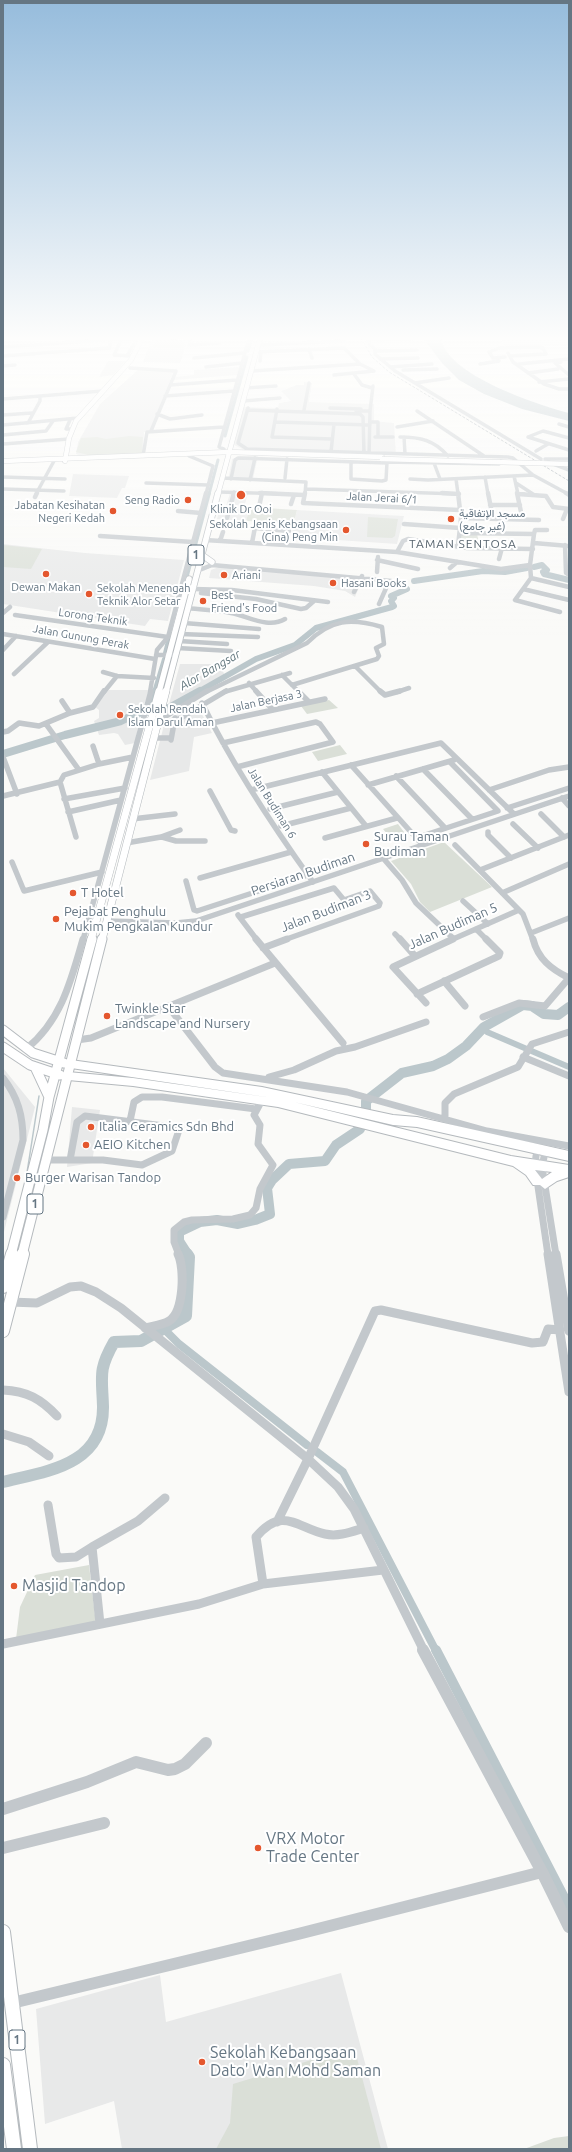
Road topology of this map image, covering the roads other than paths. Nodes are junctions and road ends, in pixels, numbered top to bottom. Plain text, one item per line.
1 (64, 438) edge
2 (69, 438) edge
3 (146, 438) edge
4 (221, 438) edge
5 (229, 438) edge
6 (231, 438) edge
7 (239, 438) edge
8 (315, 438) edge
9 (364, 438) edge
10 (370, 438) edge
11 (402, 438) edge
12 (426, 438) edge
13 (459, 438) edge
14 (508, 438) edge
15 (532, 438) edge
16 (332, 439) joint
17 (75, 442) dead end
18 (3, 444) edge
19 (548, 444) junction
20 (569, 450) edge
21 (536, 451) dead end
22 (331, 452) junction
23 (226, 453) junction
24 (239, 453) junction
25 (364, 453) junction
26 (211, 454) junction
27 (405, 454) junction
28 (143, 456) junction
29 (189, 456) junction
30 (370, 456) junction
31 (448, 456) junction
32 (484, 456) junction
33 (497, 456) junction
34 (68, 457) junction
35 (254, 458) junction
36 (113, 459) junction
37 (287, 459) junction
38 (323, 459) junction
39 (563, 459) junction
40 (53, 460) junction
41 (385, 460) junction
42 (544, 460) junction
43 (3, 462) edge
44 (351, 462) junction
45 (569, 462) edge
46 (434, 464) junction
47 (472, 466) dead end
48 (569, 470) edge
49 (533, 475) junction
50 (514, 476) junction
51 (3, 477) edge
52 (45, 478) junction
53 (222, 478) junction
54 (284, 478) dead end
55 (486, 478) junction
56 (65, 479) dead end
57 (231, 479) junction
58 (410, 479) dead end
59 (456, 479) junction
60 (250, 480) junction
61 (428, 480) junction
62 (440, 480) junction
63 (146, 483) dead end
64 (516, 483) junction
65 (208, 486) junction
66 (3, 489) edge
67 (306, 489) junction
68 (39, 490) junction
69 (64, 491) dead end
70 (219, 492) junction
71 (234, 492) junction
72 (427, 493) junction
73 (262, 494) junction
74 (459, 494) junction
75 (518, 494) junction
76 (533, 494) junction
77 (294, 495) junction
78 (304, 495) junction
79 (569, 495) edge
80 (35, 497) dead end
81 (291, 504) dead end
82 (490, 505) junction
83 (520, 505) junction
84 (259, 507) dead end
85 (568, 509) edge
86 (460, 510) junction
87 (178, 511) dead end
88 (521, 512) dead end
89 (201, 513) junction
90 (226, 518) dead end
91 (461, 518) junction
92 (493, 518) junction
93 (563, 519) dead end
94 (539, 520) dead end
95 (256, 522) dead end
96 (404, 524) dead end
97 (255, 528) junction
98 (289, 530) dead end
99 (460, 530) junction
100 (547, 530) dead end
101 (223, 532) dead end
102 (534, 534) junction
103 (100, 536) dead end
104 (205, 540) junction
105 (220, 541) junction
106 (193, 542) junction
107 (252, 543) junction
108 (534, 543) junction
109 (458, 546) junction
110 (502, 548) junction
111 (567, 548) edge
112 (533, 549) junction
113 (380, 551) junction
114 (397, 552) junction
115 (202, 555) junction
116 (499, 559) dead end
117 (377, 560) junction
118 (200, 562) junction
119 (212, 562) junction
120 (457, 562) junction
121 (530, 565) junction
122 (450, 568) dead end
123 (418, 569) dead end
124 (197, 571) junction
125 (377, 572) dead end
126 (569, 575) edge
127 (531, 578) junction
128 (361, 579) junction
129 (185, 582) junction
130 (569, 587) edge
131 (523, 589) junction
132 (192, 591) junction
133 (354, 592) dead end
134 (569, 600) edge
135 (314, 601) junction
136 (328, 602) dead end
137 (379, 604) dead end
138 (10, 607) dead end
139 (188, 608) junction
140 (560, 612) dead end
141 (3, 614) edge
142 (15, 615) dead end
143 (285, 619) dead end
144 (184, 621) junction
145 (259, 629) dead end
146 (3, 634) edge
147 (181, 634) junction
148 (168, 637) junction
149 (258, 637) dead end
150 (13, 639) junction
151 (47, 643) junction
152 (178, 644) junction
153 (227, 644) dead end
154 (3, 645) edge
155 (59, 647) dead end
156 (3, 650) edge
157 (231, 651) dead end
158 (168, 655) junction
159 (175, 655) junction
160 (156, 657) junction
161 (355, 666) junction
162 (103, 672) dead end
163 (290, 673) dead end
164 (14, 674) dead end
165 (282, 675) junction
166 (116, 676) junction
167 (154, 678) junction
168 (249, 683) junction
169 (292, 685) junction
170 (409, 688) dead end
171 (325, 699) dead end
172 (62, 701) dead end
173 (309, 702) junction
174 (202, 703) junction
175 (177, 708) junction
176 (273, 710) junction
177 (70, 713) junction
178 (152, 717) junction
179 (174, 722) junction
180 (212, 723) junction
181 (46, 724) junction
182 (3, 732) edge
183 (153, 738) junction
184 (223, 743) junction
185 (93, 746) dead end
186 (3, 757) edge
187 (133, 757) junction
188 (458, 759) junction
189 (450, 762) junction
190 (99, 764) junction
191 (350, 765) junction
192 (237, 767) junction
193 (569, 767) edge
194 (423, 769) junction
195 (79, 770) junction
196 (322, 772) junction
197 (396, 776) junction
198 (60, 782) junction
199 (368, 785) junction
200 (125, 788) junction
201 (569, 788) edge
202 (251, 790) junction
203 (489, 790) junction
204 (210, 791) dead end
205 (338, 792) junction
206 (16, 794) junction
207 (3, 796) edge
208 (566, 797) edge
209 (64, 799) junction
210 (121, 800) junction
211 (569, 806) edge
212 (351, 808) junction
213 (507, 808) junction
214 (270, 809) dead end
215 (68, 812) junction
216 (175, 814) dead end
217 (514, 814) junction
218 (541, 814) dead end
219 (397, 818) junction
220 (132, 819) junction
221 (472, 819) junction
222 (514, 824) dead end
223 (281, 826) dead end
224 (366, 826) junction
225 (445, 828) junction
226 (180, 830) dead end
227 (235, 831) dead end
228 (488, 832) dead end
229 (567, 836) edge
230 (76, 837) dead end
231 (161, 837) junction
232 (325, 838) dead end
233 (416, 838) junction
234 (205, 842) dead end
235 (126, 843) junction
236 (422, 845) junction
237 (455, 845) dead end
238 (538, 848) junction
239 (291, 852) junction
240 (383, 858) junction
241 (511, 858) junction
242 (12, 862) dead end
243 (569, 864) edge
244 (480, 870) junction
245 (102, 872) junction
246 (308, 875) junction
247 (200, 878) dead end
248 (186, 881) dead end
249 (313, 882) junction
250 (502, 893) junction
251 (463, 901) dead end
252 (235, 910) junction
253 (519, 910) junction
254 (240, 917) junction
255 (569, 918) edge
256 (107, 921) junction
257 (488, 924) junction
258 (476, 929) junction
259 (531, 932) junction
260 (395, 934) dead end
261 (454, 939) junction
262 (264, 948) junction
263 (415, 956) junction
264 (275, 963) junction
265 (569, 978) edge
266 (444, 981) junction
267 (417, 994) junction
268 (426, 1003) dead end
269 (168, 1006) junction
270 (465, 1006) dead end
271 (483, 1017) dead end
272 (426, 1022) dead end
273 (3, 1030) edge
274 (569, 1032) edge
275 (77, 1040) junction
276 (343, 1043) dead end
277 (3, 1047) edge
278 (63, 1047) junction
279 (26, 1049) junction
280 (526, 1052) junction
281 (38, 1055) junction
282 (59, 1063) junction
283 (71, 1064) junction
284 (35, 1067) junction
285 (56, 1074) junction
286 (68, 1076) junction
287 (569, 1076) edge
288 (259, 1077) junction
289 (3, 1078) edge
290 (49, 1097) junction
291 (259, 1105) junction
292 (351, 1115) junction
293 (377, 1121) junction
294 (130, 1122) junction
295 (443, 1123) junction
296 (569, 1146) edge
297 (569, 1156) edge
298 (46, 1160) junction
299 (70, 1160) junction
300 (510, 1161) junction
301 (539, 1161) junction
302 (569, 1161) edge
303 (569, 1171) edge
304 (541, 1182) junction
305 (3, 1217) edge
306 (3, 1287) edge
307 (10, 1302) junction
308 (147, 1330) junction
309 (560, 1330) junction
310 (3, 1331) edge
311 (569, 1331) edge
312 (566, 1348) edge
313 (3, 1390) edge
314 (569, 1392) edge
315 (57, 1416) dead end
316 (3, 1434) edge
317 (49, 1456) dead end
318 (308, 1460) junction
319 (165, 1498) dead end
320 (48, 1505) dead end
321 (277, 1522) junction
322 (364, 1528) junction
323 (92, 1547) junction
324 (383, 1570) junction
325 (263, 1584) junction
326 (100, 1624) junction
327 (3, 1644) edge
328 (206, 1742) dead end
329 (3, 1809) edge
330 (104, 1823) dead end
331 (3, 1848) edge
332 (542, 1872) junction
333 (569, 1927) edge
334 (3, 1932) edge
335 (12, 2003) junction
336 (3, 2065) edge
337 (10, 2142) edge
338 (30, 2149) edge

1 - 18 street
2 - 34 main road
3 - 28 street
4 - 23 street
5 - 23 main road, 1
6 - 23 main road, 1
7 - 22 street
8 - 16 street
9 - 25 street
10 - 30 street
11 - 27 street
12 - 31 street
13 - 32 street
14 - 42 street
15 - 19 street
16 - 22 street
17 - 34 main road
19 - 20 street
19 - 21 street
20 - 39 street
22 - 25 street
23 - 24 main road
23 - 24 main road
23 - 26 main road
23 - 26 main road
23 - 53 main road, 1
23 - 129 main road, 1
24 - 30 main road
24 - 37 main road
25 - 30 street
26 - 28 main road
26 - 29 main road
27 - 30 street
27 - 31 street
28 - 34 main road
29 - 36 main road
29 - 65 street
30 - 38 main road
30 - 41 main road
31 - 32 street
32 - 33 street
33 - 46 street
33 - 49 street
34 - 36 main road
34 - 40 main road
35 - 37 street
35 - 57 street
35 - 60 street
36 - 40 main road
37 - 38 main road
37 - 54 street
38 - 44 street
39 - 42 street
39 - 45 street
40 - 43 main road
40 - 52 street
41 - 44 street
41 - 44 street
41 - 45 main road, bridge
41 - 46 street
42 - 48 street
46 - 47 street
46 - 62 street
49 - 50 street
49 - 79 street
50 - 55 street
50 - 64 street
51 - 52 street
52 - 56 street
52 - 68 street
53 - 57 street
53 - 70 main road, 1
55 - 59 street
55 - 82 street
57 - 60 street
58 - 61 street
59 - 62 street
59 - 74 street
60 - 67 street
61 - 62 street
61 - 72 street
63 - 65 street
64 - 75 street
64 - 76 street
65 - 89 street
66 - 68 street
67 - 72 street
67 - 78 street
68 - 69 street
68 - 80 street
70 - 71 street
70 - 104 main road, 1
71 - 73 street
71 - 90 street
72 - 74 street
73 - 77 street
73 - 84 street
74 - 86 street
75 - 76 street
75 - 83 street
76 - 85 street
77 - 78 street
77 - 81 street
78 - 86 street, Jalan Jerai 6/1
82 - 83 street
82 - 92 street
83 - 88 street
85 - 93 street
86 - 91 street
87 - 89 street
89 - 106 street
91 - 92 street
91 - 99 street
92 - 94 street
95 - 97 street
96 - 99 street
97 - 98 street
97 - 107 street
99 - 102 street
99 - 109 street
100 - 102 street
101 - 105 street
102 - 108 street
103 - 106 street
104 - 105 street
104 - 115 main road, 1
105 - 107 street
106 - 129 street
107 - 113 street
108 - 111 street
108 - 112 street
109 - 110 street
109 - 114 street
110 - 112 street
110 - 116 street
111 - 126 street
112 - 121 street
113 - 114 street
113 - 117 street
114 - 120 street
115 - 118 main road, 1
115 - 119 main road
117 - 123 street
117 - 125 street
118 - 119 street
118 - 124 main road, 1
119 - 128 street
120 - 121 street
120 - 122 street
121 - 127 street
124 - 128 street
124 - 132 main road, 1
127 - 130 street
127 - 131 street
128 - 128 street
128 - 133 street
128 - 137 street
129 - 148 street
129 - 158 main road, 1
131 - 134 street
131 - 140 street
132 - 135 street
132 - 135 street
132 - 139 main road, 1
135 - 136 street
138 - 141 street
139 - 143 street
139 - 144 main road, 1
142 - 148 street, Lorong Teknik
144 - 145 street
144 - 147 main road, 1
146 - 150 street, Jalan Gunung Perak
147 - 149 street
147 - 152 main road, 1
148 - 160 street
150 - 151 street, Jalan Gunung Perak
150 - 154 street
150 - 156 street
151 - 155 street
151 - 160 street, Jalan Gunung Perak
151 - 164 street
152 - 153 street
152 - 157 street
152 - 159 main road, 1
158 - 159 street, Jalan Gunung Perak
158 - 160 street, Jalan Gunung Perak
158 - 178 main road, 1
159 - 178 main road, 1
160 - 167 street
161 - 169 street
161 - 170 street
161 - 175 street
162 - 166 street
163 - 165 street
165 - 168 street
165 - 169 street
166 - 167 street
166 - 177 street
167 - 178 street
168 - 174 street
168 - 176 street
169 - 173 street
171 - 173 street, Jalan Berjasa 3
172 - 177 street
173 - 176 street, Jalan Berjasa 3
174 - 179 street
174 - 180 street, Jalan Budiman 6
175 - 178 street
175 - 179 street
176 - 180 street, Jalan Berjasa 3
177 - 181 street
178 - 183 main road, 1
178 - 187 street
178 - 278 main road, 1
179 - 183 street
180 - 184 street, Jalan Budiman 6
181 - 182 street
181 - 195 street
183 - 220 main road, 1
184 - 192 street, Jalan Budiman 6
184 - 192 street
185 - 190 street
186 - 206 street
187 - 190 street
187 - 200 street
188 - 189 street
188 - 191 street
188 - 203 street
189 - 194 street
189 - 221 street
190 - 195 street
191 - 196 street
191 - 199 street
192 - 202 street, Jalan Budiman 6
193 - 203 street
194 - 197 street
194 - 221 street
195 - 198 street
196 - 202 street
196 - 205 street
197 - 199 street
197 - 225 street
198 - 206 street
198 - 209 street
199 - 219 street
200 - 209 street
200 - 210 street
201 - 213 street
202 - 239 street, Jalan Budiman 6
203 - 213 street
204 - 227 street
205 - 212 street
205 - 214 street
206 - 207 street
208 - 211 street
208 - 217 street, Persiaran Budiman
209 - 215 street
210 - 215 street
210 - 245 street
212 - 223 street
212 - 224 street
213 - 217 street
215 - 230 street
216 - 220 street
217 - 236 street, Persiaran Budiman
218 - 229 street
219 - 224 street
219 - 233 street
220 - 235 main road, 1
221 - 225 street
222 - 238 street
224 - 232 street
225 - 233 street
226 - 231 street
228 - 241 street
229 - 238 street
231 - 234 street
231 - 235 street
233 - 236 street
235 - 256 main road, 1
236 - 240 street, Persiaran Budiman
237 - 244 street
238 - 241 street
239 - 246 street, Jalan Budiman 6
239 - 247 street
240 - 249 street, Persiaran Budiman
240 - 261 street
241 - 244 street
242 - 245 street
243 - 250 street
244 - 250 street
245 - 279 street
246 - 248 street
246 - 249 street, Jalan Budiman 6
249 - 252 street, Persiaran Budiman
250 - 253 street
251 - 257 street
252 - 254 street
252 - 256 street, Persiaran Budiman
253 - 257 street, Jalan Budiman 5
253 - 259 street
254 - 262 street
254 - 262 street, Jalan Budiman 3
255 - 259 street
256 - 275 main road, 1
257 - 258 street, Jalan Budiman 5
258 - 261 street, Jalan Budiman 5
258 - 266 street
259 - 265 street
260 - 263 street
261 - 263 street, Jalan Budiman 5
262 - 264 street
263 - 267 street, Jalan Budiman 5
264 - 269 street
264 - 276 street
265 - 271 street
266 - 267 street
266 - 270 street
267 - 268 street
269 - 275 street
269 - 288 street
272 - 288 street
273 - 279 main road
274 - 280 street
275 - 283 main road, 1
277 - 284 main road
278 - 281 main road
278 - 282 main road, 1
279 - 281 main road
280 - 287 street
280 - 295 street
281 - 282 main road
282 - 283 main road
282 - 285 main road, 1
283 - 286 main road, 1
283 - 292 highway
284 - 285 main road
284 - 290 main road
285 - 286 main road
285 - 290 main road, 1
286 - 291 highway
286 - 298 main road, 1
288 - 295 street
289 - 305 street
290 - 306 main road, 1
291 - 292 highway
291 - 294 street
291 - 308 street
292 - 293 highway
293 - 295 highway
293 - 300 highway
294 - 299 street
294 - 299 street
295 - 296 street
295 - 297 highway
295 - 301 highway
298 - 299 street
298 - 307 main road, 1
300 - 301 highway
300 - 304 highway
301 - 302 highway
301 - 303 highway
301 - 304 street
303 - 304 highway
304 - 309 street
304 - 311 street
307 - 308 street
307 - 310 main road, 1
308 - 318 street
309 - 312 street
309 - 318 street
312 - 314 street
313 - 315 street
316 - 317 street
318 - 321 street
318 - 322 street
319 - 323 street
320 - 323 street
321 - 322 street
321 - 325 street
322 - 324 street
323 - 326 street
324 - 325 street
324 - 332 street
325 - 326 street
326 - 327 street
328 - 329 street
330 - 331 street
332 - 333 street
332 - 335 street
334 - 335 main road, 1
335 - 338 main road, 1
336 - 337 main road, 1

